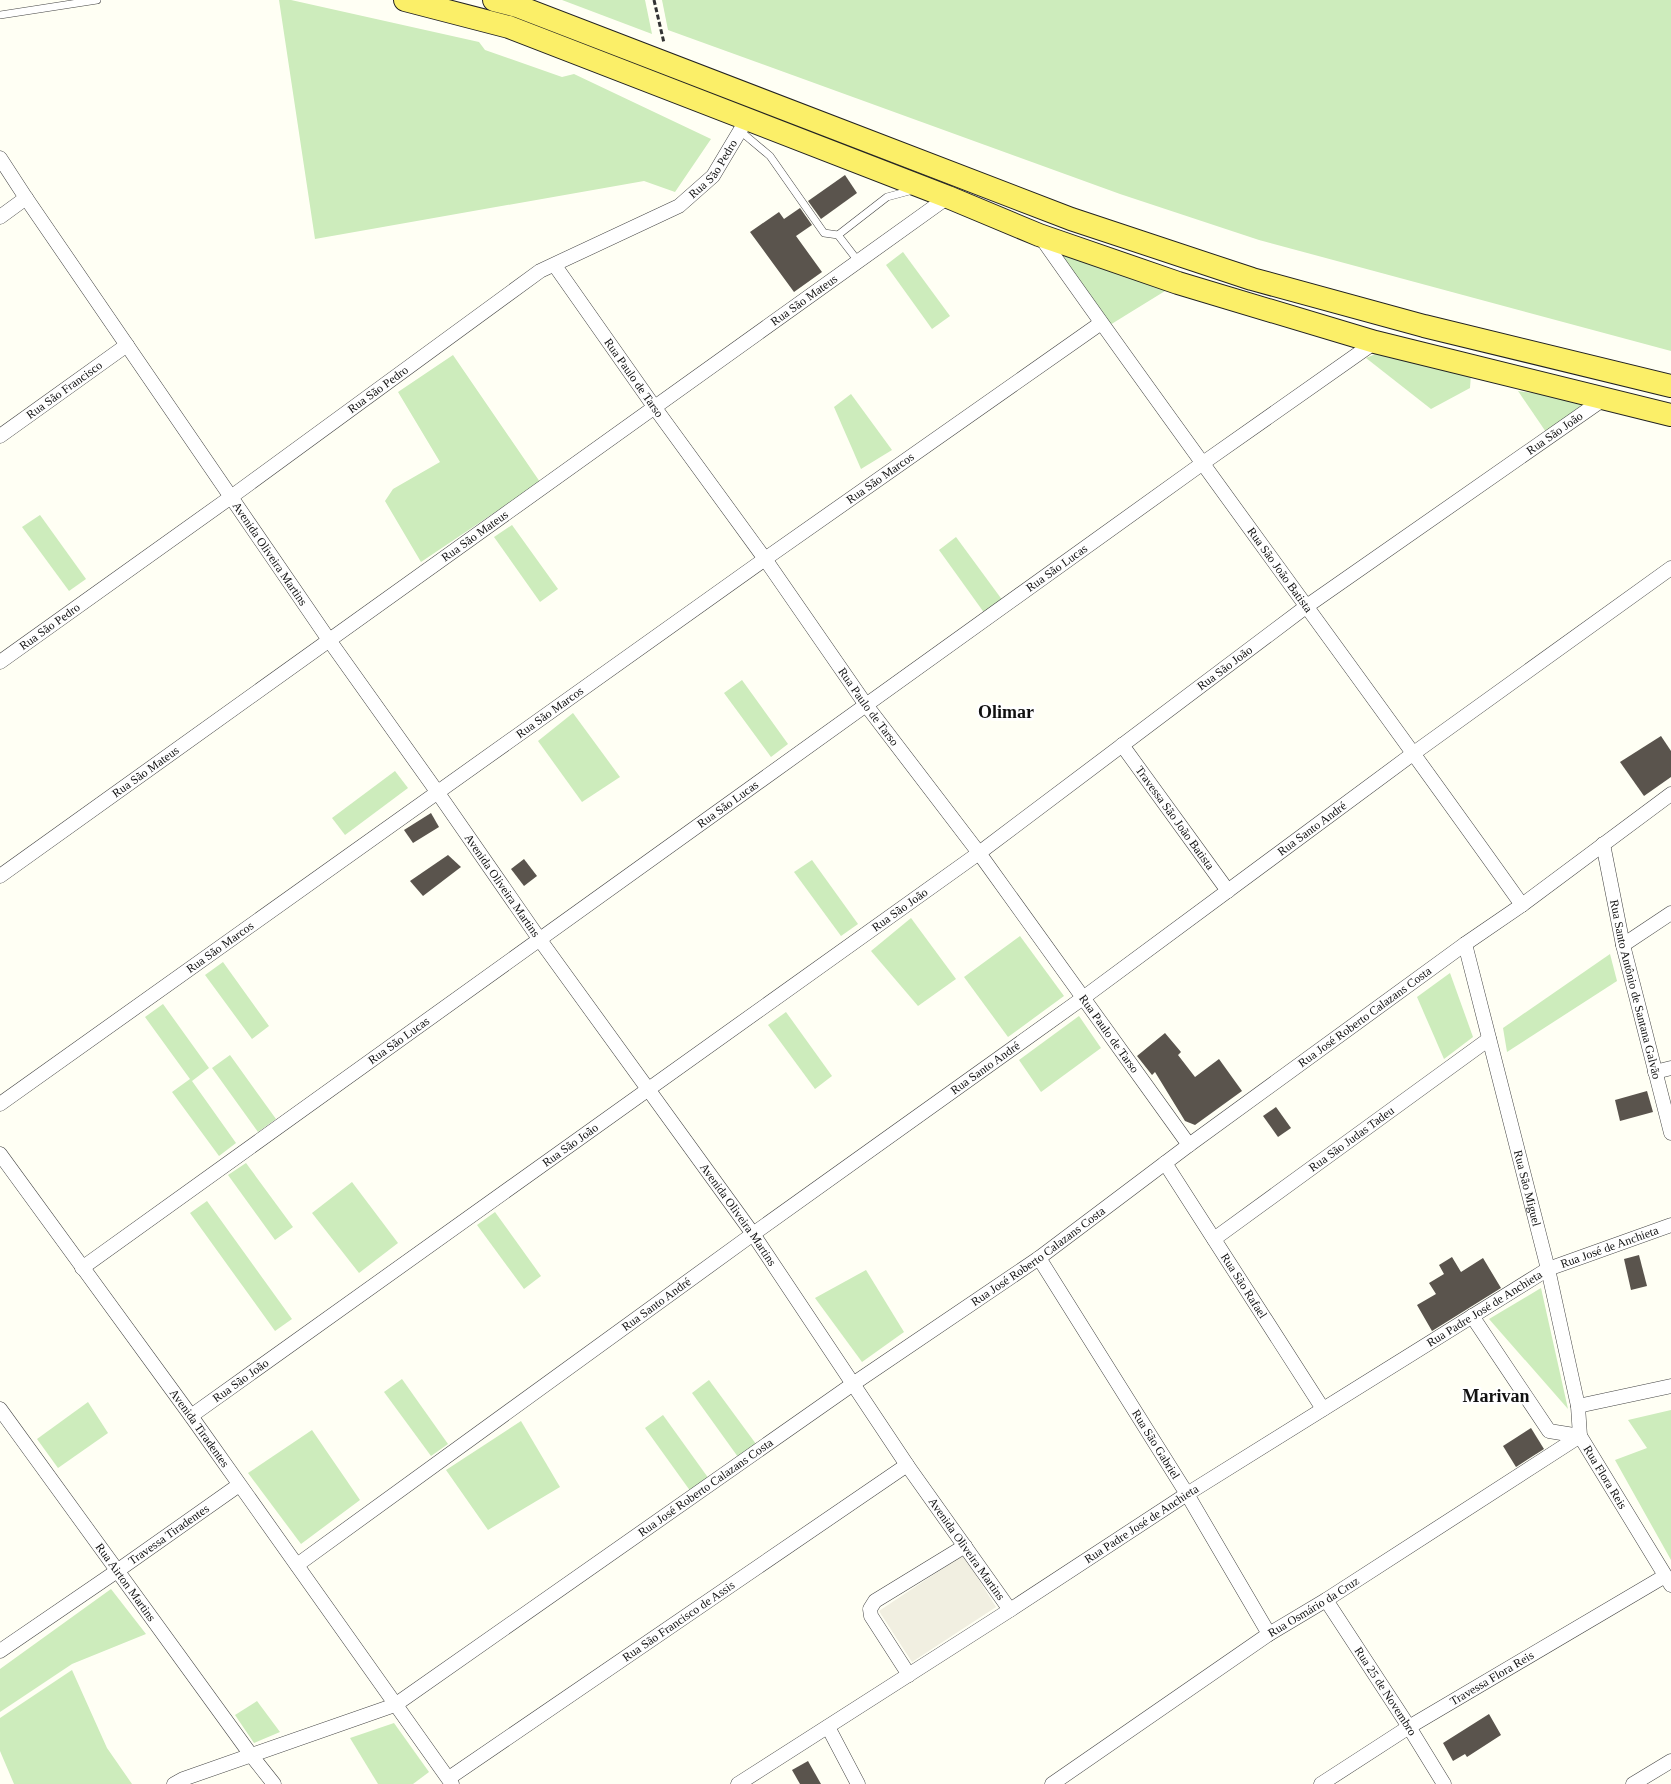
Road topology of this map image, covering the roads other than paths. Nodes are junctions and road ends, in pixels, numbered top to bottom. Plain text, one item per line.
1 (97, 0) edge
2 (405, 0) edge
3 (501, 2) edge
4 (0, 15) edge
5 (500, 25) junction
6 (736, 124) junction
7 (0, 158) edge
8 (923, 187) junction
9 (948, 197) junction
10 (26, 198) junction
11 (0, 217) edge
12 (838, 235) junction
13 (1039, 235) junction
14 (858, 261) junction
15 (556, 264) junction
16 (1101, 323) junction
17 (1375, 342) junction
18 (127, 345) junction
19 (1671, 386) edge
20 (1605, 398) junction
21 (655, 408) junction
22 (1670, 416) edge
23 (0, 436) edge
24 (1203, 463) junction
25 (231, 497) junction
26 (765, 559) junction
27 (1671, 568) edge
28 (1307, 606) junction
29 (329, 640) junction
30 (0, 662) edge
31 (866, 705) junction
32 (1122, 745) junction
33 (1414, 753) junction
34 (438, 793) junction
35 (1671, 794) edge
36 (1603, 844) junction
37 (979, 853) junction
38 (0, 876) edge
39 (1228, 891) junction
40 (1522, 905) junction
41 (1671, 913) edge
42 (540, 940) junction
43 (1465, 944) junction
44 (1623, 945) junction
45 (1083, 998) junction
46 (1489, 1039) junction
47 (1671, 1068) edge
48 (1655, 1072) junction
49 (647, 1089) junction
50 (0, 1104) edge
51 (1671, 1133) edge
52 (1189, 1145) junction
53 (0, 1154) edge
54 (1165, 1163) junction
55 (1671, 1225) edge
56 (753, 1234) junction
57 (1214, 1239) junction
58 (1039, 1258) junction
59 (82, 1268) junction
60 (1548, 1269) junction
61 (1472, 1316) junction
62 (853, 1384) junction
63 (1671, 1386) edge
64 (1578, 1406) junction
65 (0, 1409) edge
66 (1324, 1409) junction
67 (191, 1416) junction
68 (1580, 1436) junction
69 (907, 1465) junction
70 (239, 1485) junction
71 (1187, 1494) junction
72 (965, 1546) junction
73 (297, 1565) junction
74 (117, 1572) junction
75 (1668, 1580) edge
76 (1326, 1600) junction
77 (1010, 1610) junction
78 (1269, 1634) junction
79 (0, 1651) edge
80 (909, 1675) junction
81 (395, 1705) junction
82 (828, 1726) junction
83 (1409, 1727) junction
84 (251, 1755) junction
85 (1671, 1761) edge
86 (450, 1781) edge
87 (174, 1784) edge
88 (274, 1784) edge
89 (738, 1784) edge
90 (858, 1784) edge
91 (1052, 1784) edge
92 (1321, 1784) edge
93 (1444, 1784) edge
94 (1633, 1784) edge

1 - 4 lane
2 - 5 main road
3 - 5 main road
3 - 19 main road
5 - 6 main road
6 - 8 main road
6 - 12 lane
6 - 15 street, Rua São Pedro
7 - 10 street, Avenida Oliveira Martins
8 - 9 main road
8 - 12 lane
9 - 13 main road
9 - 14 street, Rua São Mateus
10 - 11 street
10 - 18 street, Avenida Oliveira Martins
12 - 14 lane
13 - 16 street, Rua São João Batista
13 - 17 main road
14 - 21 street, Rua São Mateus
15 - 21 street, Rua Paulo de Tarso
15 - 25 street, Rua São Pedro
16 - 24 street, Rua São João Batista
16 - 26 street, Rua São Marcos
17 - 20 main road
17 - 24 street, Rua São Lucas
18 - 23 street, Rua São Francisco
18 - 25 street, Avenida Oliveira Martins
20 - 22 main road
20 - 28 street, Rua São João
21 - 26 street, Rua Paulo de Tarso
21 - 29 street, Rua São Mateus
24 - 28 street, Rua São João Batista
24 - 31 street, Rua São Lucas
25 - 29 street, Avenida Oliveira Martins
25 - 30 street, Rua São Pedro
26 - 31 street, Rua Paulo de Tarso
26 - 34 street, Rua São Marcos
27 - 33 street, Rua Santo André
28 - 32 street, Rua São João
28 - 33 street, Rua São João Batista
29 - 34 street, Avenida Oliveira Martins
29 - 38 street, Rua São Mateus
31 - 37 street, Rua Paulo de Tarso
31 - 42 street, Rua São Lucas
32 - 37 street, Rua São João
32 - 39 street, Travessa São João Batista
33 - 39 street, Rua Santo André
33 - 40 street, Rua São João Batista
34 - 42 street, Avenida Oliveira Martins
34 - 50 street, Rua São Marcos
35 - 36 street, Rua José Roberto Calazans Costa
36 - 40 street, Rua José Roberto Calazans Costa
36 - 44 street, Rua Santo Antônio de Santana Galvão
37 - 45 street, Rua Paulo de Tarso
37 - 49 street, Rua São João
39 - 45 street, Rua Santo André
40 - 43 street, Rua José Roberto Calazans Costa
41 - 44 street
42 - 49 street, Avenida Oliveira Martins
42 - 59 street, Rua São Lucas
43 - 46 street, Rua São Miguel
43 - 52 street, Rua José Roberto Calazans Costa
44 - 48 street, Rua Santo Antônio de Santana Galvão
45 - 52 street, Rua Paulo de Tarso
45 - 56 street, Rua Santo André
46 - 57 street, Rua São Judas Tadeu
46 - 60 street, Rua São Miguel
47 - 48 street
48 - 51 street, Rua Santo Antônio de Santana Galvão
49 - 56 street, Avenida Oliveira Martins
49 - 67 street, Rua São João
52 - 54 street, Rua José Roberto Calazans Costa
53 - 59 street, Avenida Tiradentes
54 - 57 street, Rua São Rafael
54 - 58 street, Rua José Roberto Calazans Costa
55 - 60 street, Rua José de Anchieta
56 - 62 street, Avenida Oliveira Martins
56 - 73 street, Rua Santo André
57 - 66 street, Rua São Rafael
58 - 62 street, Rua José Roberto Calazans Costa
58 - 71 street, Rua São Gabriel
59 - 67 street, Avenida Tiradentes
60 - 61 street, Rua Padre José de Anchieta
60 - 64 street, Rua São Miguel
61 - 66 street, Rua Padre José de Anchieta
61 - 68 street, Rua Flora Reis
62 - 69 street, Avenida Oliveira Martins
62 - 81 street, Rua José Roberto Calazans Costa
63 - 64 street
64 - 68 street, Rua São Miguel
65 - 74 street, Rua Airton Martins
66 - 71 street, Rua Padre José de Anchieta
67 - 70 street, Avenida Tiradentes
68 - 75 street, Rua Flora Reis
68 - 76 street, Rua Osmário da Cruz
69 - 72 street, Avenida Oliveira Martins
69 - 86 street, Rua São Francisco de Assis
70 - 73 street, Avenida Tiradentes
70 - 74 street, Travessa Tiradentes
71 - 77 street, Rua Padre José de Anchieta
71 - 78 street, Rua São Gabriel
72 - 77 street, Avenida Oliveira Martins
72 - 80 street
73 - 81 street, Avenida Tiradentes
74 - 79 street, Travessa Tiradentes
74 - 84 street, Rua Airton Martins
75 - 83 street, Travessa Flora Reis
76 - 78 street, Rua Osmário da Cruz
76 - 83 street, Rua 25 de Novembro
77 - 80 street, Rua Padre José de Anchieta
78 - 91 street, Rua Osmário da Cruz
80 - 82 street, Rua Padre José de Anchieta
81 - 84 street
81 - 86 street, Avenida Tiradentes
82 - 89 street, Rua Padre José de Anchieta
82 - 90 street
83 - 92 street, Travessa Flora Reis
83 - 93 street, Rua 25 de Novembro
84 - 87 street
84 - 88 street, Rua Airton Martins
85 - 94 street

